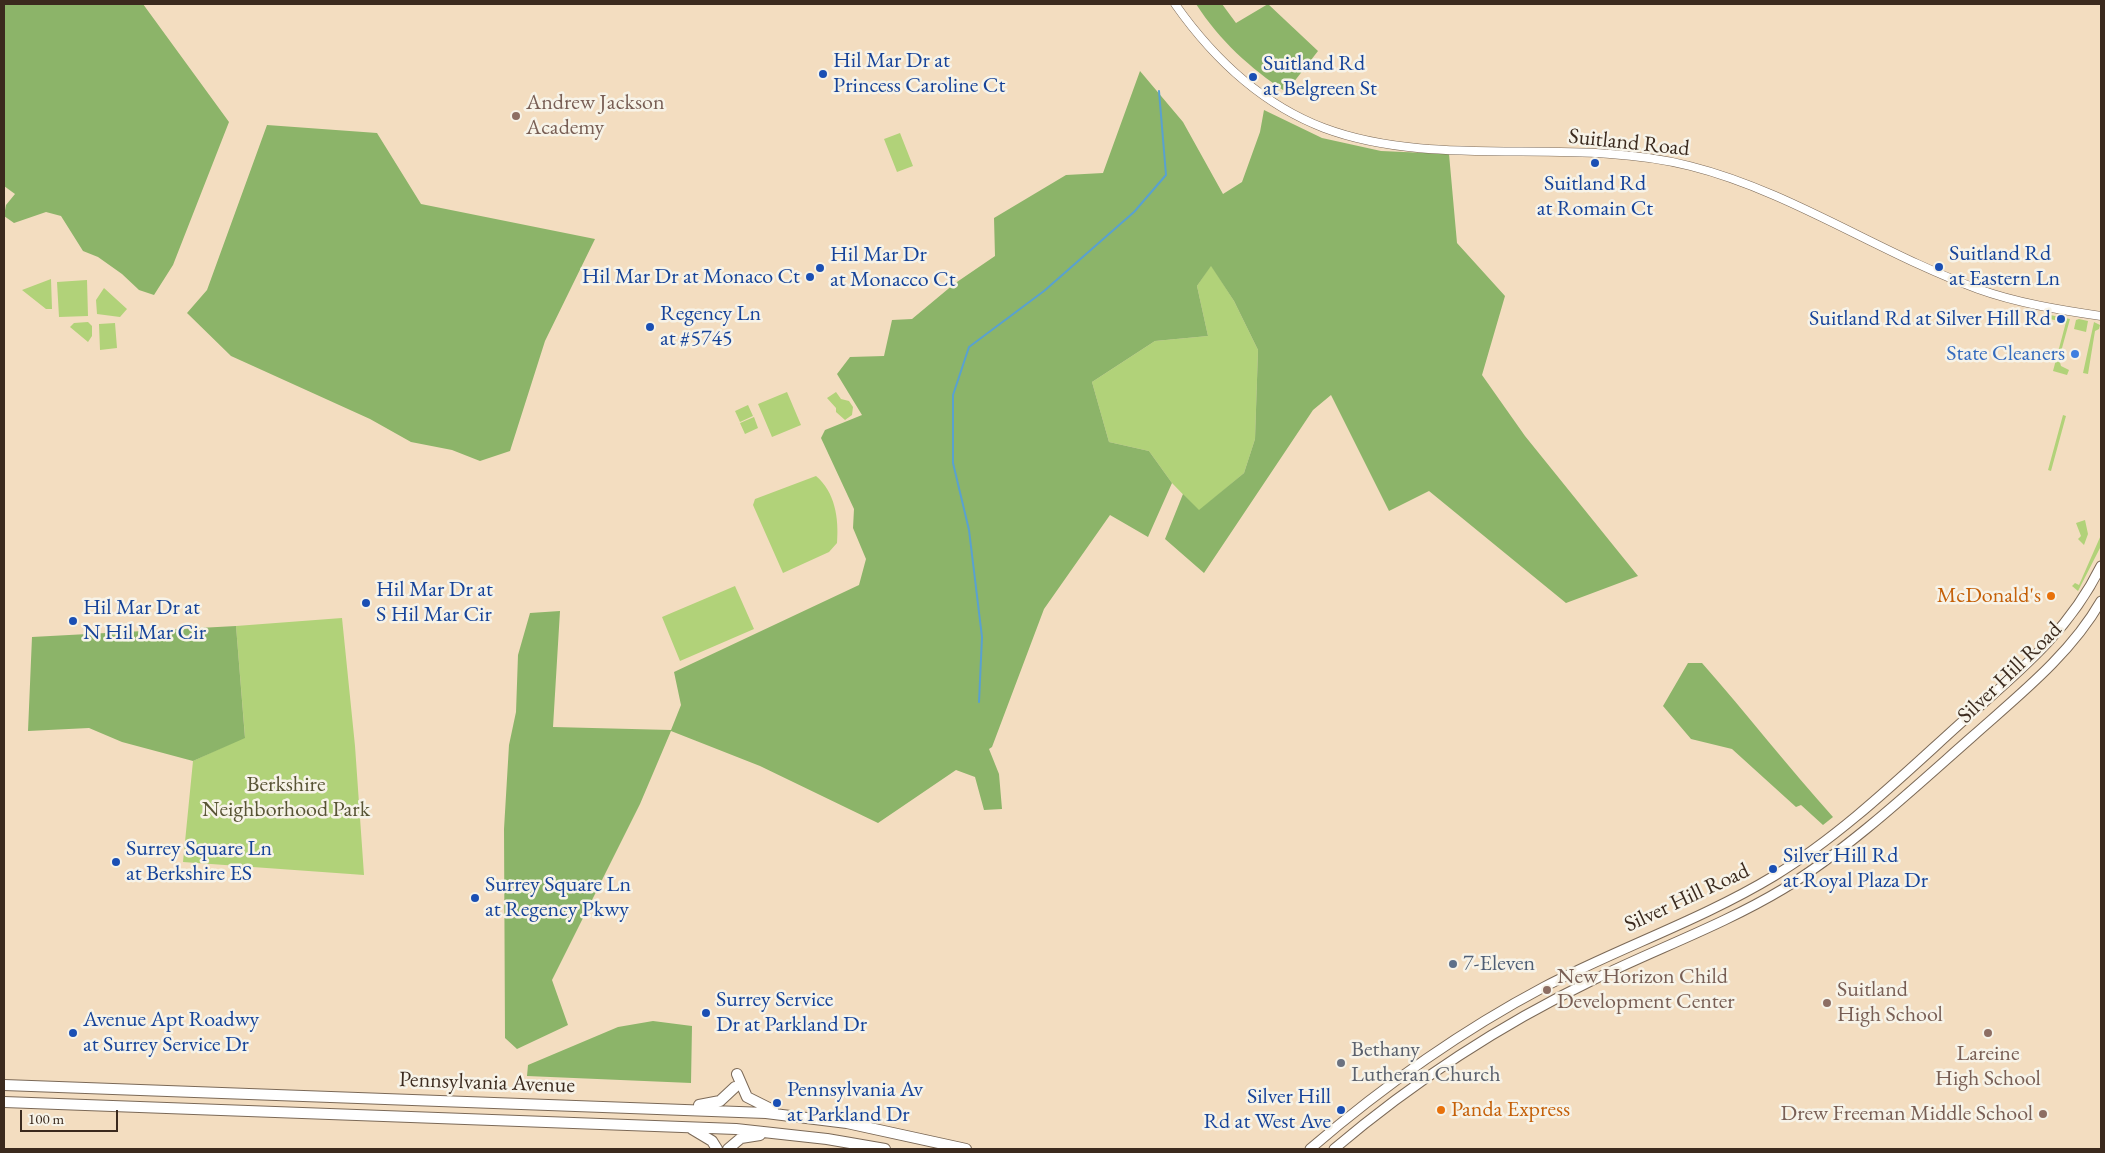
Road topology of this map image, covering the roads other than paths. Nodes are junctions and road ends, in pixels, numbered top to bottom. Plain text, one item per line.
1 (1175, 4) edge
2 (2101, 316) edge
3 (2101, 566) edge
4 (2101, 601) edge
5 (737, 1074) dead end
6 (4, 1085) edge
7 (735, 1088) dead end
8 (4, 1102) edge
9 (676, 1109) junction
10 (788, 1115) junction
11 (689, 1127) junction
12 (776, 1132) junction
13 (717, 1149) edge
14 (728, 1149) edge
15 (885, 1149) edge
16 (966, 1149) edge
17 (1310, 1149) edge
18 (1334, 1149) edge

1 - 2 main road, Suitland Road
3 - 17 main road, Silver Hill Road
4 - 18 main road, Silver Hill Road
5 - 10 highway
6 - 9 highway, Pennsylvania Avenue
7 - 9 highway
8 - 11 highway, Pennsylvania Avenue
9 - 10 highway, Pennsylvania Avenue
10 - 16 highway, Pennsylvania Avenue
11 - 12 highway, Pennsylvania Avenue
11 - 13 highway
12 - 14 highway
12 - 15 highway, Pennsylvania Avenue

